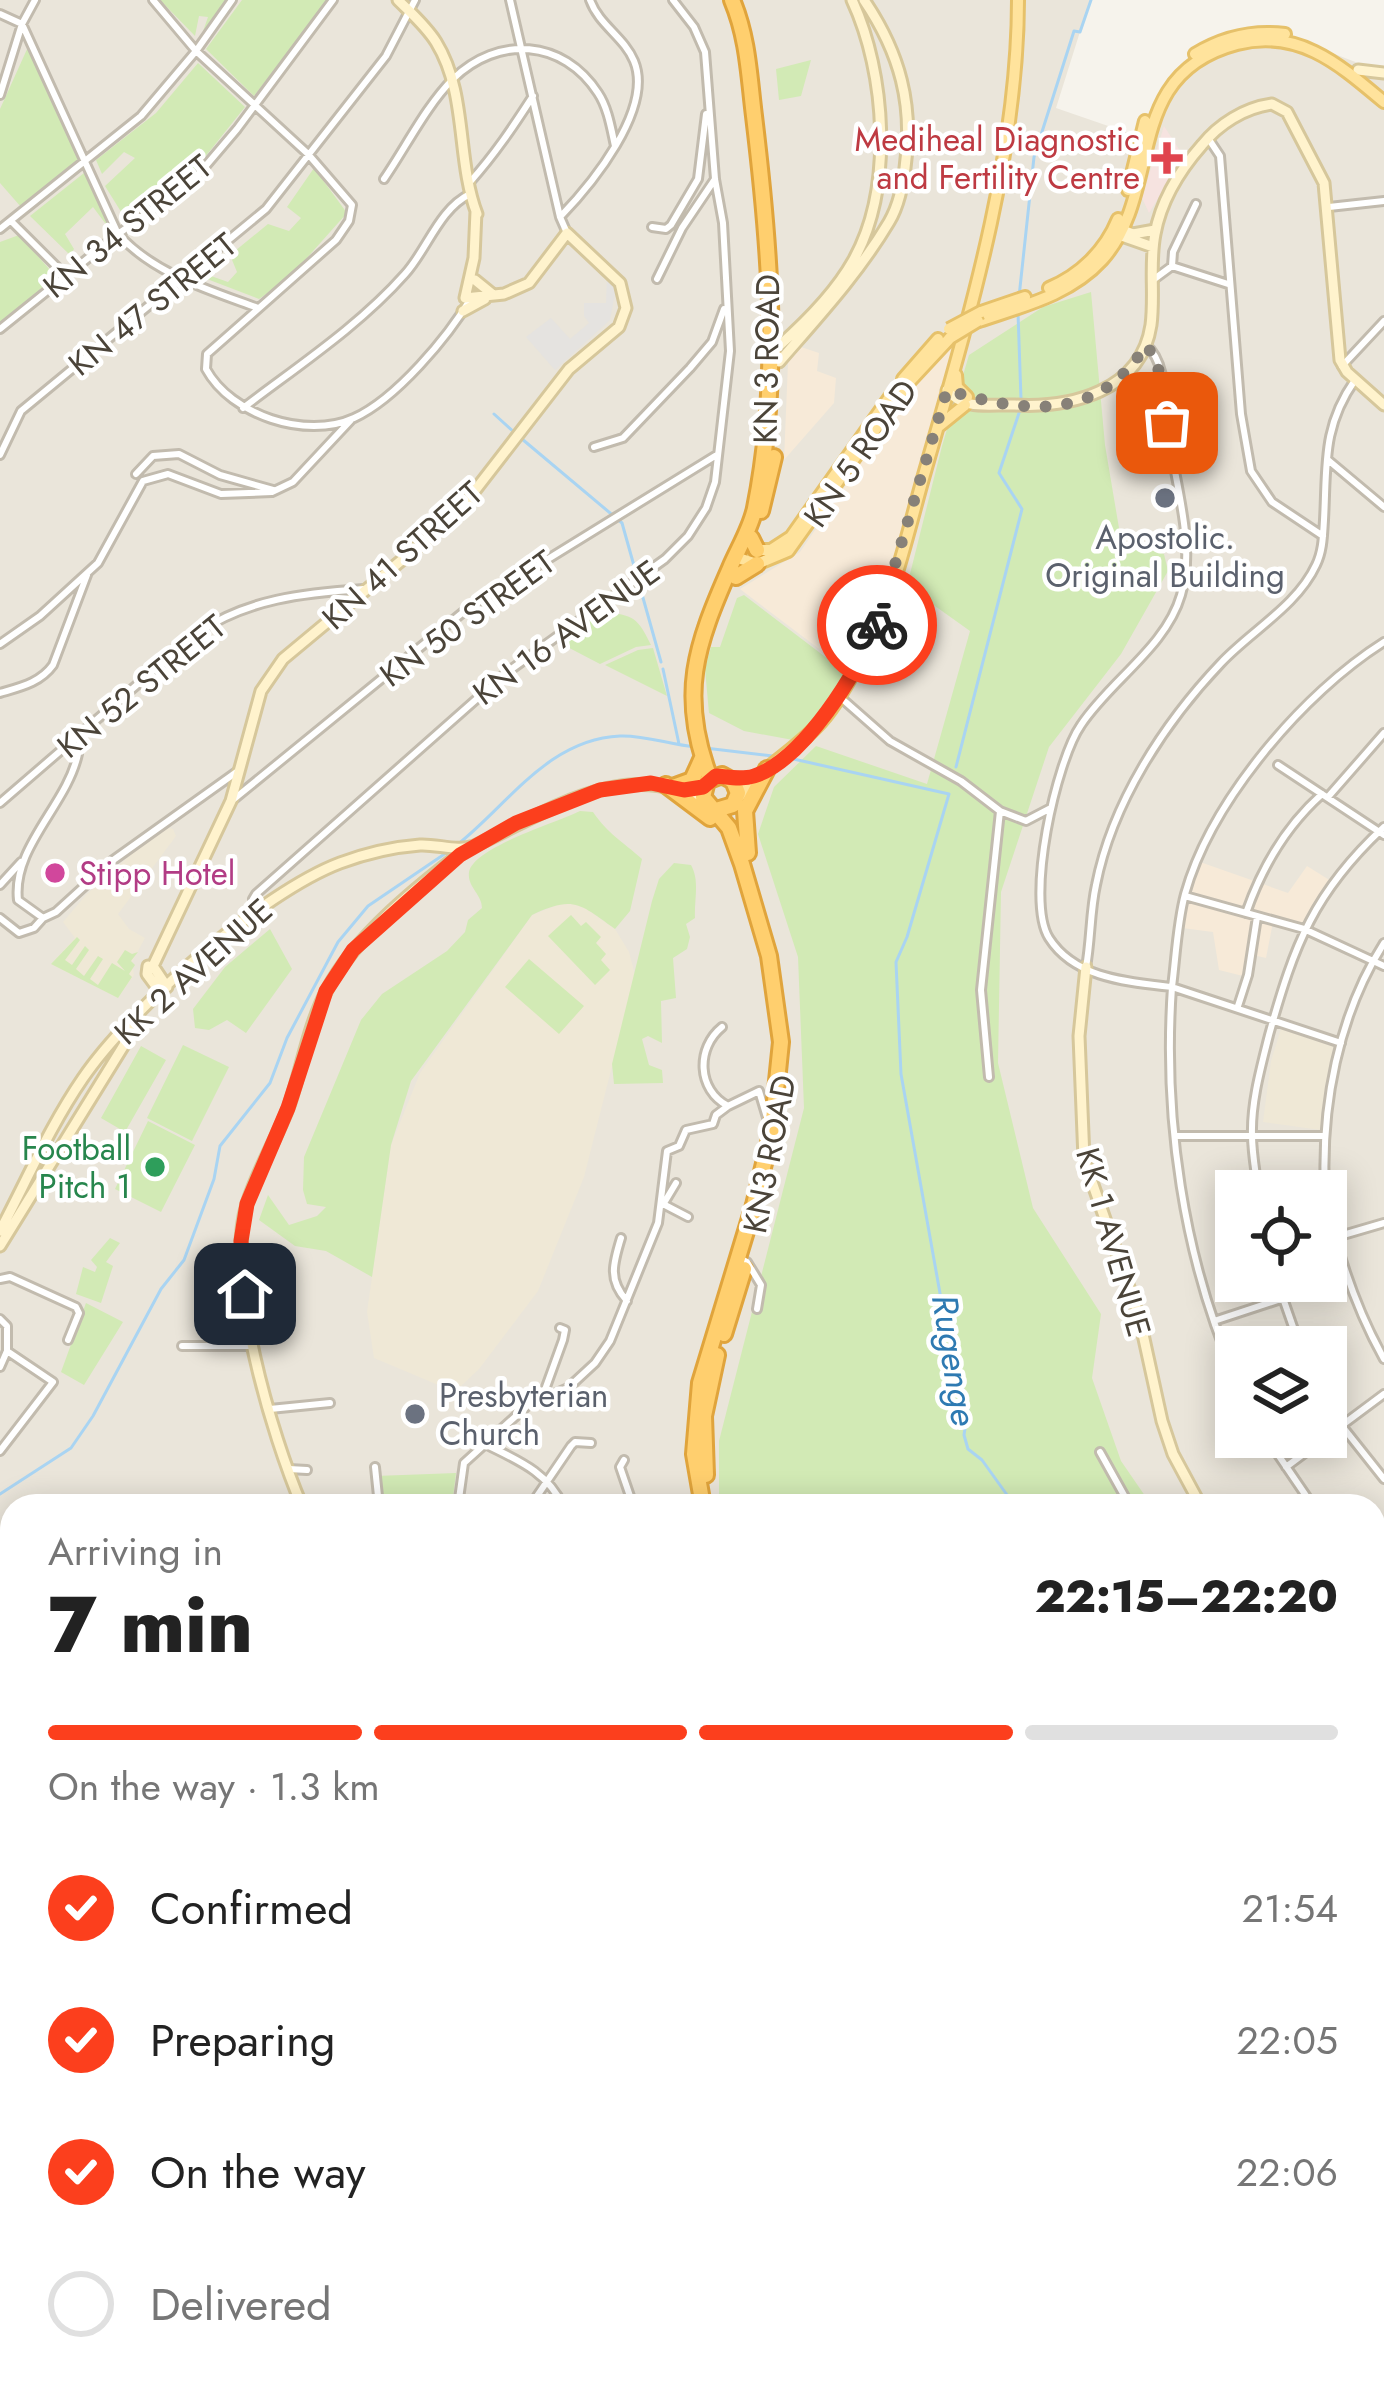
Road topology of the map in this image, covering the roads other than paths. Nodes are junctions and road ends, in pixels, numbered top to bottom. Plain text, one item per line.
1 (35, 0) edge
2 (153, 0) edge
3 (232, 0) edge
4 (333, 0) edge
5 (398, 0) edge
6 (415, 0) edge
7 (510, 0) edge
8 (590, 0) edge
9 (673, 0) edge
10 (735, 0) edge
11 (852, 0) edge
12 (864, 0) edge
13 (1018, 0) edge
14 (410, 13) junction
15 (0, 14) edge
16 (22, 24) junction
17 (522, 46) junction
18 (196, 51) junction
19 (452, 80) junction
20 (1378, 87) edge
21 (0, 95) edge
22 (533, 96) junction
23 (253, 104) junction
24 (708, 104) junction
25 (1208, 138) junction
26 (615, 146) junction
27 (308, 154) junction
28 (85, 162) junction
29 (384, 179) dead end
30 (715, 179) junction
31 (470, 182) junction
32 (470, 194) junction
33 (1384, 200) edge
34 (1196, 204) dead end
35 (1329, 207) junction
36 (476, 212) junction
37 (560, 218) junction
38 (11, 221) junction
39 (652, 227) dead end
40 (0, 230) edge
41 (1155, 230) junction
42 (1117, 231) junction
43 (567, 233) junction
44 (118, 234) junction
45 (1153, 247) junction
46 (1172, 266) junction
47 (66, 276) junction
48 (657, 279) dead end
49 (183, 280) junction
50 (475, 280) junction
51 (1153, 280) junction
52 (1228, 284) junction
53 (469, 295) junction
54 (491, 295) junction
55 (725, 306) junction
56 (258, 308) junction
57 (463, 311) junction
58 (1384, 321) edge
59 (0, 329) edge
60 (449, 330) junction
61 (780, 345) junction
62 (1146, 345) junction
63 (956, 359) junction
64 (779, 362) junction
65 (1342, 366) junction
66 (1355, 380) junction
67 (947, 390) junction
68 (966, 401) junction
69 (1384, 405) edge
70 (242, 409) junction
71 (352, 420) junction
72 (937, 429) junction
73 (594, 447) dead end
74 (0, 454) edge
75 (717, 455) junction
76 (1328, 460) junction
77 (136, 474) dead end
78 (279, 491) junction
79 (1384, 507) edge
80 (1323, 536) junction
81 (747, 551) junction
82 (88, 574) junction
83 (367, 589) junction
84 (1384, 642) edge
85 (0, 644) edge
86 (0, 693) edge
87 (839, 696) junction
88 (1384, 733) edge
89 (72, 740) junction
90 (702, 758) junction
91 (1278, 765) dead end
92 (238, 771) junction
93 (760, 772) junction
94 (674, 787) junction
95 (714, 788) junction
96 (1325, 795) junction
97 (230, 800) junction
98 (736, 800) junction
99 (0, 803) edge
100 (1049, 808) junction
101 (1000, 812) junction
102 (1382, 831) edge
103 (443, 846) junction
104 (468, 848) junction
105 (743, 854) junction
106 (23, 860) junction
107 (450, 863) junction
108 (0, 885) edge
109 (1185, 896) junction
110 (258, 908) junction
111 (1246, 913) junction
112 (1256, 916) junction
113 (0, 918) edge
114 (43, 918) junction
115 (1304, 929) junction
116 (1384, 944) edge
117 (1373, 961) junction
118 (1384, 966) edge
119 (1086, 967) junction
120 (1172, 987) junction
121 (164, 990) junction
122 (1238, 1006) junction
123 (1273, 1021) junction
124 (131, 1022) junction
125 (722, 1027) dead end
126 (1341, 1043) junction
127 (989, 1077) dead end
128 (728, 1106) junction
129 (772, 1130) junction
130 (1252, 1133) junction
131 (1175, 1136) junction
132 (1325, 1136) junction
133 (1256, 1170) edge
134 (1326, 1170) edge
135 (676, 1183) dead end
136 (663, 1205) junction
137 (688, 1216) dead end
138 (1384, 1223) edge
139 (0, 1231) edge
140 (1347, 1233) edge
141 (621, 1238) dead end
142 (0, 1246) edge
143 (745, 1277) junction
144 (0, 1279) edge
145 (1347, 1280) edge
146 (627, 1301) junction
147 (1272, 1302) edge
148 (757, 1310) dead end
149 (0, 1319) edge
150 (1214, 1321) junction
151 (1216, 1326) edge
152 (560, 1328) dead end
153 (68, 1340) dead end
154 (182, 1346) dead end
155 (253, 1346) junction
156 (7, 1351) junction
157 (1384, 1359) edge
158 (0, 1367) edge
159 (1384, 1394) edge
160 (542, 1398) junction
161 (330, 1403) dead end
162 (270, 1408) junction
163 (1347, 1422) edge
164 (1347, 1432) edge
165 (591, 1443) dead end
166 (485, 1444) junction
167 (0, 1451) edge
168 (1100, 1452) dead end
169 (1280, 1458) edge
170 (1297, 1458) edge
171 (624, 1460) dead end
172 (1286, 1466) junction
173 (375, 1467) dead end
174 (286, 1468) junction
175 (307, 1470) dead end
176 (1384, 1478) edge
177 (549, 1480) junction
178 (297, 1494) edge
179 (378, 1494) edge
180 (460, 1494) edge
181 (539, 1494) edge
182 (557, 1494) edge
183 (629, 1494) edge
184 (704, 1494) edge
185 (1123, 1494) edge
186 (1194, 1494) edge
187 (1305, 1494) edge

1 - 16 street
2 - 18 street
3 - 18 street
4 - 23 street, KN 34 STREET
5 - 14 main road
6 - 14 street, KN 47 STREET
7 - 17 street
8 - 26 street
9 - 24 street, KN 16 AVENUE
10 - 61 highway, KN 3 ROAD
10 - 81 highway, KN 3 ROAD
11 - 61 main road
12 - 64 main road
13 - 63 main road
14 - 19 main road
14 - 27 street, KN 47 STREET
15 - 16 street
16 - 21 street
16 - 28 street
17 - 19 street
17 - 22 street
17 - 26 street
18 - 23 street
18 - 28 street
19 - 29 street
19 - 31 main road
20 - 42 main road, KN 5 ROAD
20 - 42 main road, KN 5 ROAD
22 - 31 street
22 - 37 street
23 - 27 street
23 - 44 street, KN 34 STREET
24 - 30 street, KN 16 AVENUE
24 - 39 street
25 - 35 main road
25 - 41 main road
25 - 52 street
26 - 37 street
27 - 49 street, KN 47 STREET
27 - 56 street
28 - 38 street
28 - 44 street
30 - 48 street
30 - 55 street, KN 16 AVENUE
31 - 32 main road
32 - 36 main road
32 - 70 street
33 - 35 street
34 - 46 street
35 - 65 main road
36 - 50 main road
36 - 53 main road
37 - 43 street
38 - 40 street
38 - 47 street
41 - 42 main road
41 - 45 main road
42 - 45 main road
42 - 81 main road, KN 5 ROAD, bridge
43 - 54 main road
43 - 83 main road, KN 41 STREET
44 - 47 street, KN 34 STREET
44 - 49 street
45 - 51 main road
46 - 51 street
46 - 52 street
47 - 59 street, KN 34 STREET
49 - 56 street
49 - 74 street, KN 47 STREET
50 - 53 main road
50 - 54 main road
51 - 62 main road
52 - 80 street
53 - 54 main road
53 - 57 street
53 - 60 street
54 - 57 main road
55 - 73 street
55 - 75 street, KN 16 AVENUE
56 - 70 street
57 - 60 street
58 - 65 street
60 - 71 street
61 - 64 highway, KN 3 ROAD
62 - 68 main road
62 - 100 street
63 - 67 main road
63 - 68 main road
64 - 81 highway, KN 3 ROAD
65 - 66 main road
66 - 69 main road
66 - 76 street
67 - 68 main road
67 - 72 main road
68 - 72 main road
70 - 71 street
71 - 78 street
72 - 87 main road
75 - 97 street, KN 50 STREET
75 - 110 street, KN 16 AVENUE
76 - 79 street
76 - 80 street
77 - 78 street
78 - 82 street
80 - 119 street
81 - 90 highway, KN 3 ROAD
81 - 95 highway, KN 3 ROAD
82 - 85 street
82 - 86 street
83 - 89 street, KN 52 STREET
83 - 92 main road, KN 41 STREET
84 - 109 street
87 - 93 main road
87 - 101 street
88 - 96 street
89 - 99 street, KN 52 STREET
89 - 106 street
90 - 94 highway
90 - 95 highway, KN 3 ROAD
91 - 96 street
92 - 97 main road, KN 41 STREET
92 - 114 street
93 - 95 main road
93 - 98 main road
93 - 105 highway
94 - 95 main road
94 - 104 main road
94 - 105 highway
95 - 98 highway, KN3 ROAD
95 - 98 highway
95 - 105 highway, KN 3 ROAD
96 - 102 street
96 - 111 street
97 - 121 main road, KN 41 STREET
98 - 105 highway, KN3 ROAD
100 - 101 street
100 - 119 street
101 - 127 street
102 - 115 street
103 - 104 main road, KK 2 AVENUE
103 - 107 main road
103 - 110 main road, KK 2 AVENUE
104 - 107 main road
105 - 129 highway, KN 3 ROAD
105 - 143 highway, KN3 ROAD
106 - 108 street
106 - 114 street
107 - 155 main road
109 - 111 street
109 - 120 street
110 - 121 main road, KK 2 AVENUE
111 - 112 street
112 - 115 street
112 - 122 street
113 - 114 street
115 - 117 street
115 - 123 street
116 - 117 street
117 - 118 street
117 - 126 street
119 - 120 street
119 - 186 main road, KK 1 AVENUE
120 - 122 street
120 - 131 street
121 - 124 main road, KK 2 AVENUE
122 - 123 street
123 - 126 street
123 - 130 street
124 - 139 main road, KK 2 AVENUE
124 - 142 main road
125 - 128 street
126 - 132 street
128 - 129 street
128 - 136 street
129 - 143 highway, KN 3 ROAD
130 - 131 street
130 - 132 street
130 - 133 street
131 - 150 street
132 - 134 street
135 - 136 street
136 - 137 street
136 - 146 street
138 - 140 street
141 - 146 street
143 - 148 street
143 - 184 highway, KN 3 ROAD
144 - 153 street
145 - 157 street
146 - 160 street
147 - 150 street
149 - 156 street
150 - 151 street
152 - 160 street
154 - 155 street
155 - 162 main road
156 - 158 street
156 - 167 street
159 - 163 street
160 - 166 street
161 - 162 street
162 - 174 main road
164 - 176 street
165 - 177 street
166 - 177 street
166 - 180 street
168 - 185 street
169 - 172 street
170 - 172 street
171 - 183 street
172 - 187 street
173 - 179 street
174 - 175 street
174 - 178 main road
177 - 181 street
177 - 182 street

